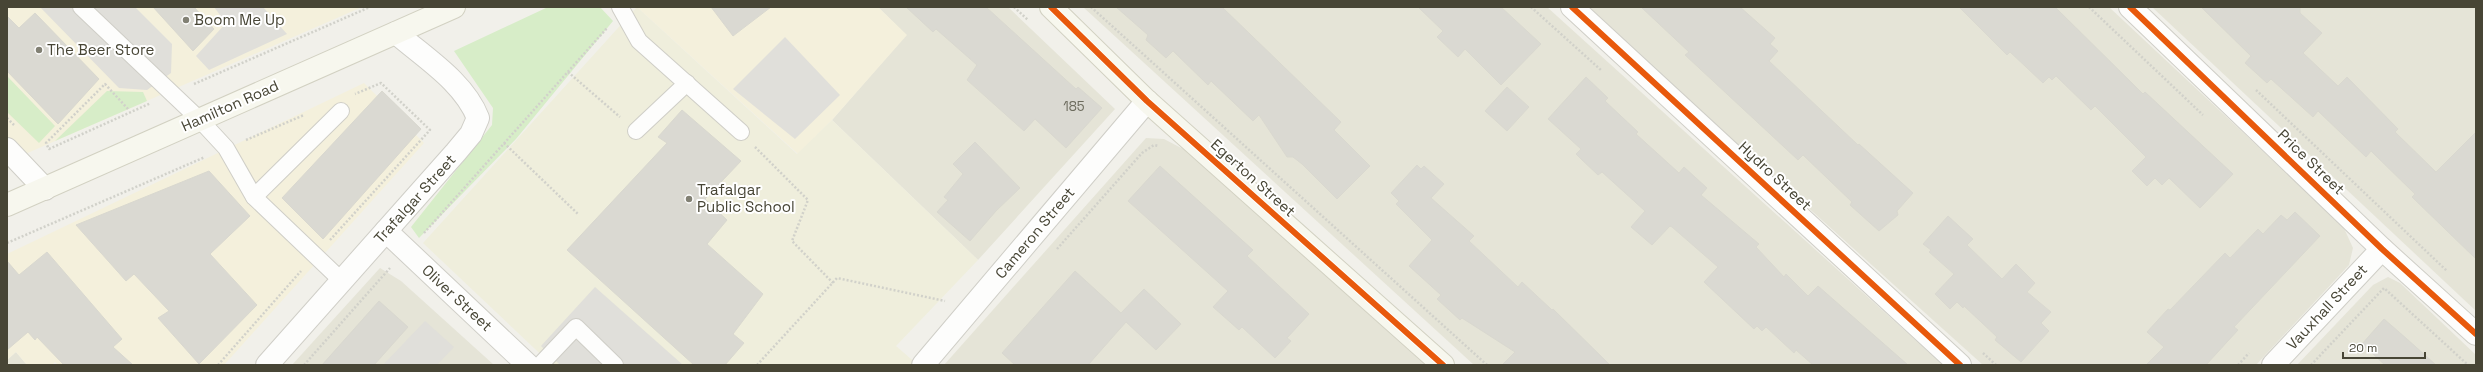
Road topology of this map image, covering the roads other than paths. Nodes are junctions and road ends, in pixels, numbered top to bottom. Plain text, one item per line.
1 (81, 7) edge
2 (454, 7) edge
3 (1050, 7) edge
4 (1572, 7) edge
5 (2130, 7) edge
6 (621, 9) edge
7 (396, 33) junction
8 (687, 83) junction
9 (1147, 101) junction
10 (341, 111) dead end
11 (200, 120) junction
12 (636, 131) road end
13 (741, 132) road end
14 (7, 149) edge
15 (45, 188) junction
16 (254, 197) junction
17 (7, 205) edge
18 (386, 231) junction
19 (2382, 249) junction
20 (342, 281) junction
21 (2476, 334) edge
22 (266, 365) edge
23 (528, 365) edge
24 (540, 365) edge
25 (615, 365) edge
26 (923, 365) edge
27 (1443, 365) edge
28 (1960, 365) edge
29 (2273, 365) edge

1 - 11 lane
2 - 7 street, Hamilton Road
3 - 9 street, Egerton Street
4 - 28 street, Hydro Street
5 - 19 street, Price Street
6 - 8 lane
7 - 11 street, Hamilton Road
7 - 18 street, Trafalgar Street
8 - 12 lane
8 - 13 lane
9 - 26 street, Cameron Street
9 - 27 street, Egerton Street
10 - 16 lane
11 - 15 street, Hamilton Road
11 - 16 lane
14 - 15 street
15 - 17 street, Hamilton Road
16 - 20 lane
18 - 20 street, Trafalgar Street
18 - 23 street, Oliver Street
19 - 21 street, Price Street
19 - 29 street, Vauxhall Street
20 - 22 street, Trafalgar Street
24 - 25 lane

